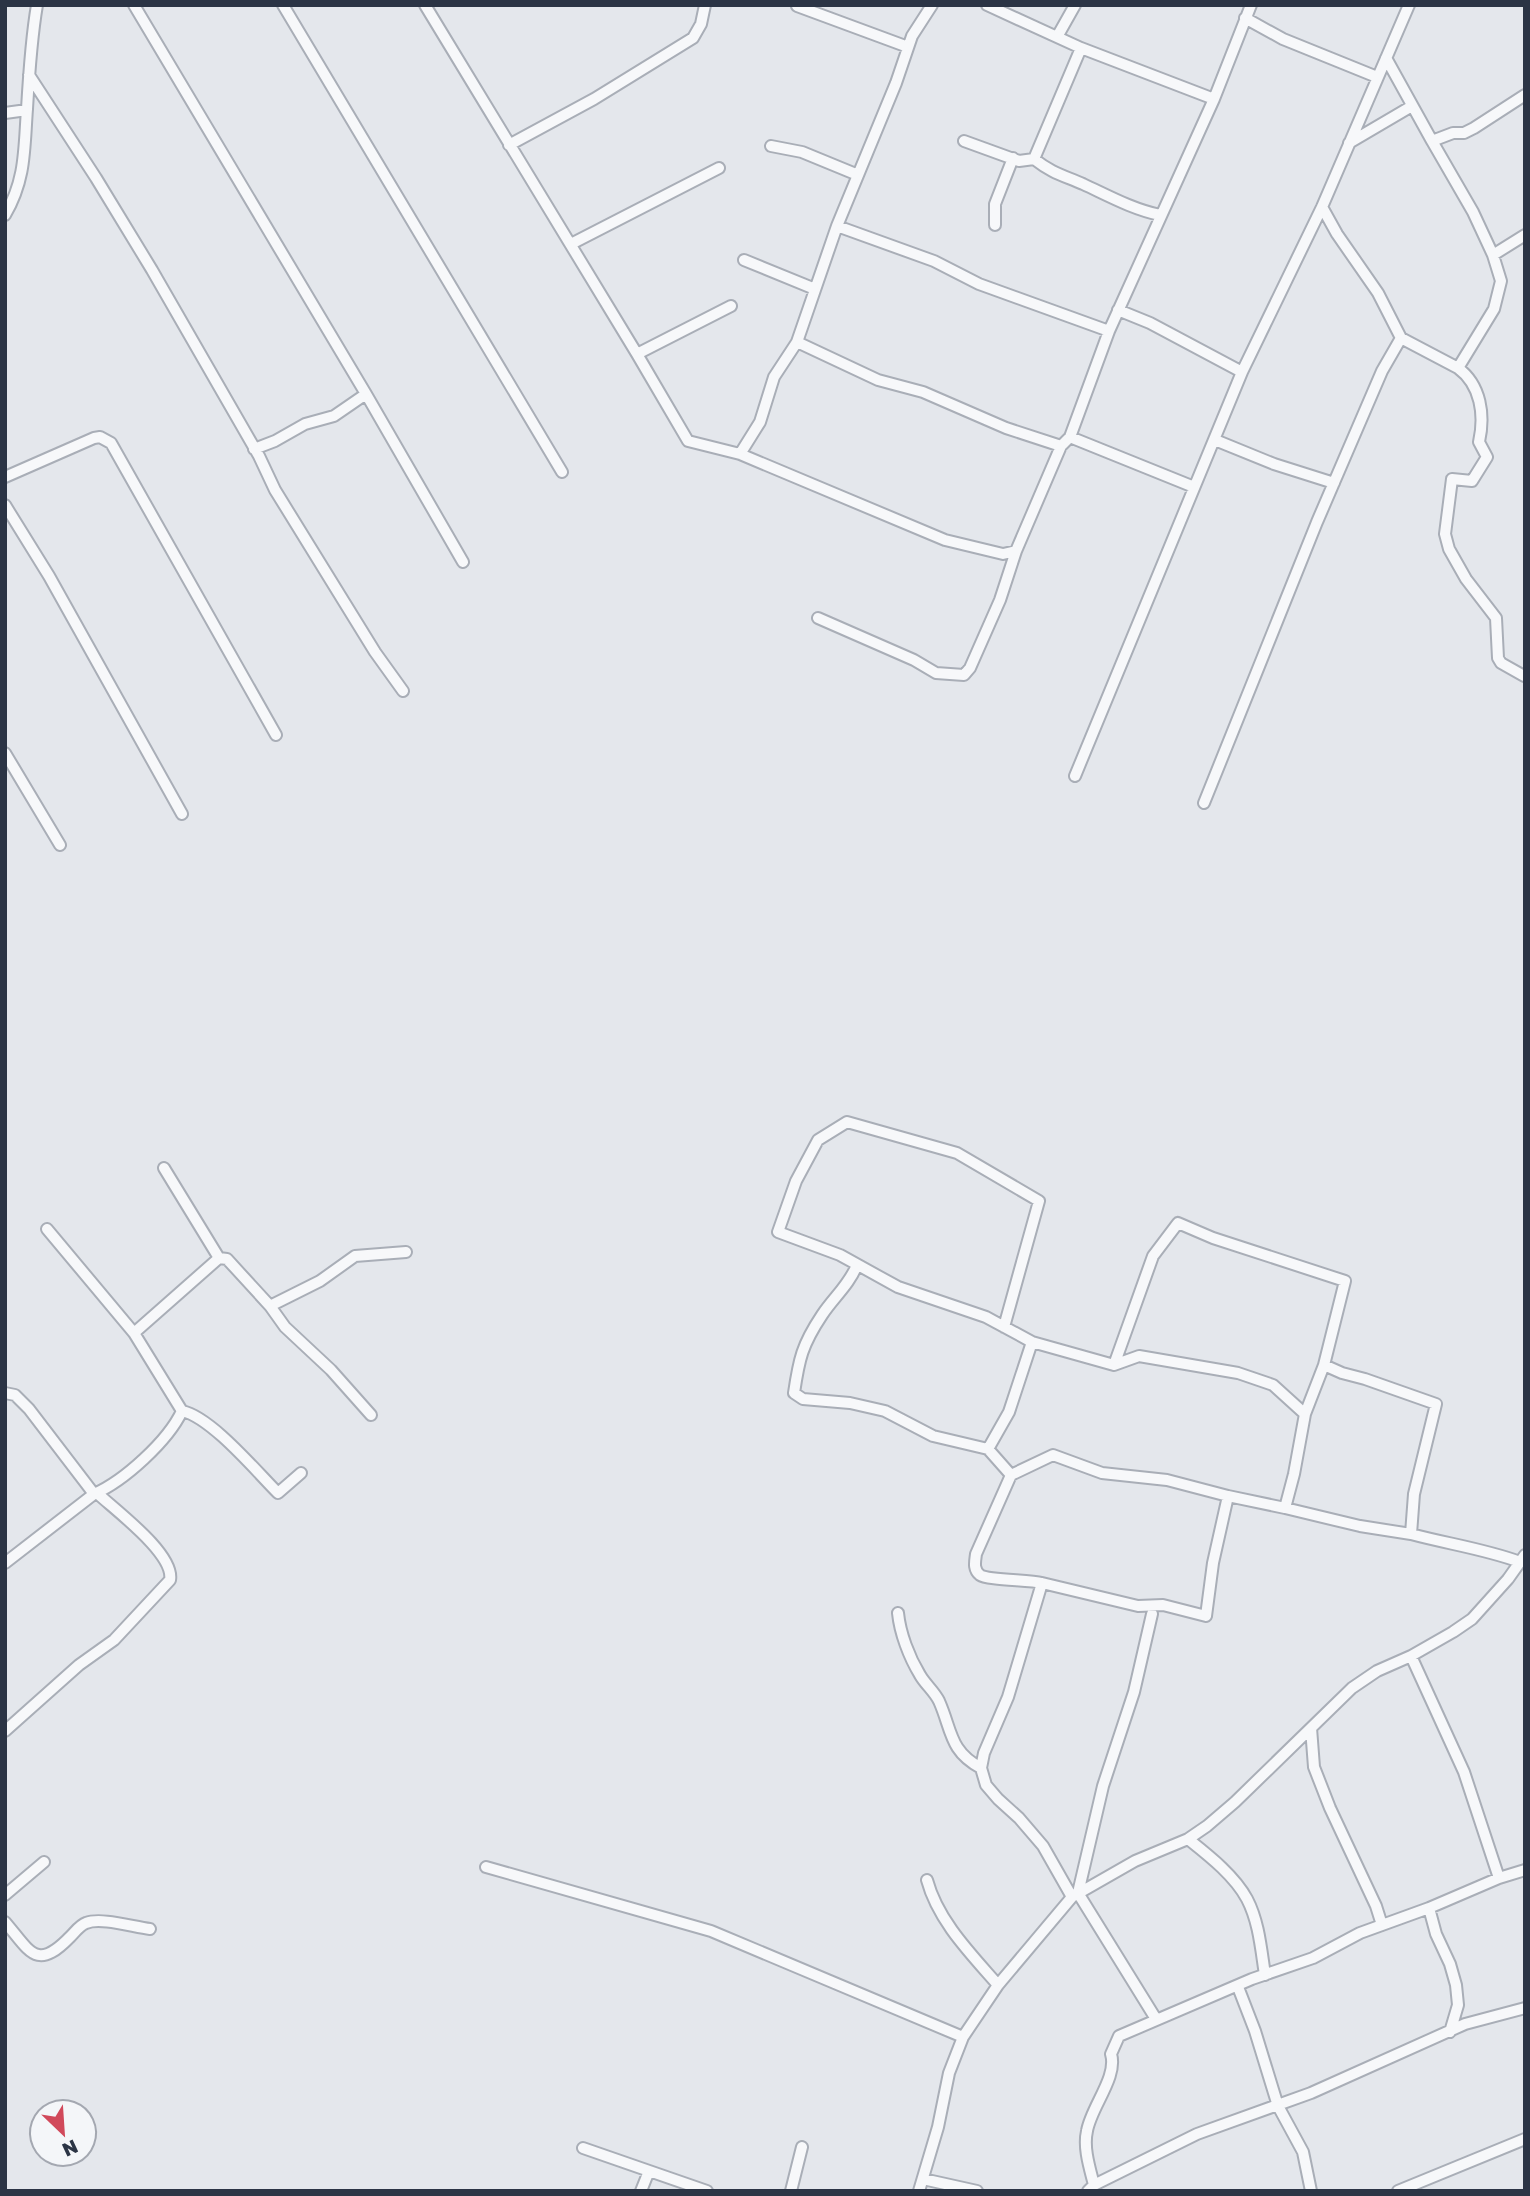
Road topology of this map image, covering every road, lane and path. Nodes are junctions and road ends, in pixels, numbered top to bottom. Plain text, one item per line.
1 (37, 5) edge
2 (134, 5) edge
3 (283, 5) edge
4 (425, 5) edge
5 (705, 5) edge
6 (932, 5) edge
7 (987, 5) edge
8 (1075, 5) edge
9 (1251, 5) edge
10 (1409, 5) edge
11 (797, 6) edge
12 (1245, 18) junction
13 (1057, 37) junction
14 (908, 47) junction
15 (1081, 48) junction
16 (1386, 58) junction
17 (29, 75) junction
18 (1377, 77) junction
19 (1525, 95) edge
20 (1214, 99) junction
21 (1412, 106) junction
22 (27, 110) junction
23 (5, 113) edge
24 (964, 141) dead end
25 (1432, 141) junction
26 (1349, 143) junction
27 (509, 145) junction
28 (771, 146) dead end
29 (1013, 159) junction
30 (1034, 159) junction
31 (719, 169) dead end
32 (858, 175) junction
33 (1322, 207) junction
34 (5, 215) edge
35 (1160, 215) junction
36 (995, 225) dead end
37 (837, 226) junction
38 (1525, 235) edge
39 (571, 244) junction
40 (1493, 256) junction
41 (744, 260) dead end
42 (815, 289) junction
43 (731, 306) dead end
44 (1118, 310) junction
45 (1109, 331) junction
46 (1401, 338) junction
47 (797, 342) junction
48 (637, 354) junction
49 (1458, 368) junction
50 (1241, 372) junction
51 (366, 394) junction
52 (1070, 437) junction
53 (1215, 440) junction
54 (1061, 446) junction
55 (254, 449) junction
56 (740, 454) junction
57 (562, 472) dead end
58 (5, 477) edge
59 (1334, 483) junction
60 (1194, 487) junction
61 (5, 505) edge
62 (1016, 551) junction
63 (463, 562) dead end
64 (818, 618) dead end
65 (1524, 676) edge
66 (403, 691) dead end
67 (276, 735) dead end
68 (5, 753) edge
69 (1075, 776) dead end
70 (1204, 803) dead end
71 (182, 814) dead end
72 (60, 845) dead end
73 (164, 1168) dead end
74 (47, 1229) dead end
75 (406, 1252) dead end
76 (219, 1258) junction
77 (857, 1265) junction
78 (270, 1306) junction
79 (1004, 1327) junction
80 (134, 1333) junction
81 (1032, 1342) junction
82 (1114, 1365) junction
83 (1324, 1365) junction
84 (5, 1393) edge
85 (182, 1411) junction
86 (1305, 1414) junction
87 (371, 1415) dead end
88 (988, 1449) junction
89 (301, 1473) dead end
90 (1011, 1475) junction
91 (96, 1494) junction
92 (1228, 1496) junction
93 (1285, 1508) junction
94 (1412, 1534) junction
95 (1522, 1559) edge
96 (5, 1563) edge
97 (1042, 1583) junction
98 (898, 1613) dead end
99 (1152, 1614) dead end
100 (1410, 1656) junction
101 (1311, 1728) junction
102 (5, 1731) edge
103 (981, 1768) junction
104 (1188, 1839) junction
105 (44, 1862) dead end
106 (486, 1867) dead end
107 (1525, 1870) edge
108 (1499, 1878) junction
109 (927, 1880) dead end
110 (5, 1895) edge
111 (1075, 1895) junction
112 (1429, 1908) junction
113 (5, 1922) edge
114 (1382, 1925) junction
115 (150, 1930) dead end
116 (1265, 1975) junction
117 (998, 1984) junction
118 (1238, 1987) junction
119 (1525, 2008) edge
120 (1156, 2019) junction
121 (1450, 2032) junction
122 (962, 2037) junction
123 (1278, 2106) junction
124 (1525, 2139) edge
125 (802, 2147) dead end
126 (583, 2148) dead end
127 (649, 2171) junction
128 (923, 2179) junction
129 (683, 2188) edge
130 (1091, 2188) edge
131 (641, 2191) edge
132 (707, 2191) edge
133 (791, 2191) edge
134 (919, 2191) edge
135 (977, 2191) edge
136 (1311, 2191) edge
137 (1398, 2191) edge

1 - 17 street
2 - 51 street
3 - 57 street
4 - 27 street
5 - 27 street
6 - 14 street
7 - 13 street
8 - 13 street
9 - 12 street
10 - 16 street
11 - 14 street
12 - 18 street
12 - 20 street
13 - 15 street
14 - 32 street
15 - 20 street
15 - 30 street
16 - 18 street
16 - 21 street
17 - 22 street
17 - 55 street
18 - 26 street
19 - 25 street
20 - 35 street
21 - 25 street
21 - 26 street
22 - 23 street
22 - 34 street
24 - 29 street
25 - 40 street
26 - 33 street
27 - 39 street
28 - 32 street
29 - 30 street
29 - 36 street
30 - 35 street
31 - 39 street
32 - 37 street
33 - 46 street
33 - 50 street
35 - 44 street
37 - 42 street
37 - 45 street
38 - 40 street
39 - 48 street
40 - 49 street
41 - 42 street
42 - 47 street
43 - 48 street
44 - 45 street
44 - 50 street
45 - 52 street
46 - 49 street
46 - 59 street
47 - 54 street
47 - 56 street
48 - 56 street
49 - 65 street
50 - 53 street
51 - 55 street
51 - 63 street
52 - 54 street
52 - 60 street
53 - 59 street
53 - 60 street
54 - 62 street
55 - 66 street
56 - 62 street
58 - 67 street
59 - 70 street
60 - 69 street
61 - 71 street
62 - 64 street
68 - 72 street
73 - 76 street
74 - 80 street
75 - 78 street
76 - 78 street
76 - 80 street
77 - 79 street
77 - 79 street
77 - 88 street
78 - 87 street
79 - 81 street
80 - 85 street
81 - 82 street
81 - 88 street
82 - 83 street
82 - 86 street
83 - 86 street
83 - 94 street
84 - 91 street
85 - 89 street
85 - 91 street
86 - 93 street
88 - 90 street
90 - 92 street
90 - 97 street
91 - 96 street
91 - 102 street
92 - 93 street
92 - 97 street
93 - 94 street
94 - 95 street
95 - 100 street
97 - 103 street
98 - 103 street
99 - 111 street
100 - 101 street
100 - 108 street
101 - 104 street
101 - 114 street
103 - 111 street
104 - 111 street
104 - 116 street
105 - 110 street
106 - 122 street
107 - 108 street
108 - 112 street
109 - 117 street
111 - 117 street
111 - 120 street
112 - 114 street
112 - 121 street
113 - 115 street
114 - 116 street
116 - 118 street
117 - 122 street
118 - 120 street
118 - 123 street
119 - 121 street
120 - 130 street
121 - 123 street
122 - 128 street
123 - 130 street
123 - 136 street
124 - 137 street
125 - 133 street
126 - 127 street
127 - 129 street
127 - 131 street
128 - 134 street
128 - 135 street
129 - 132 street

